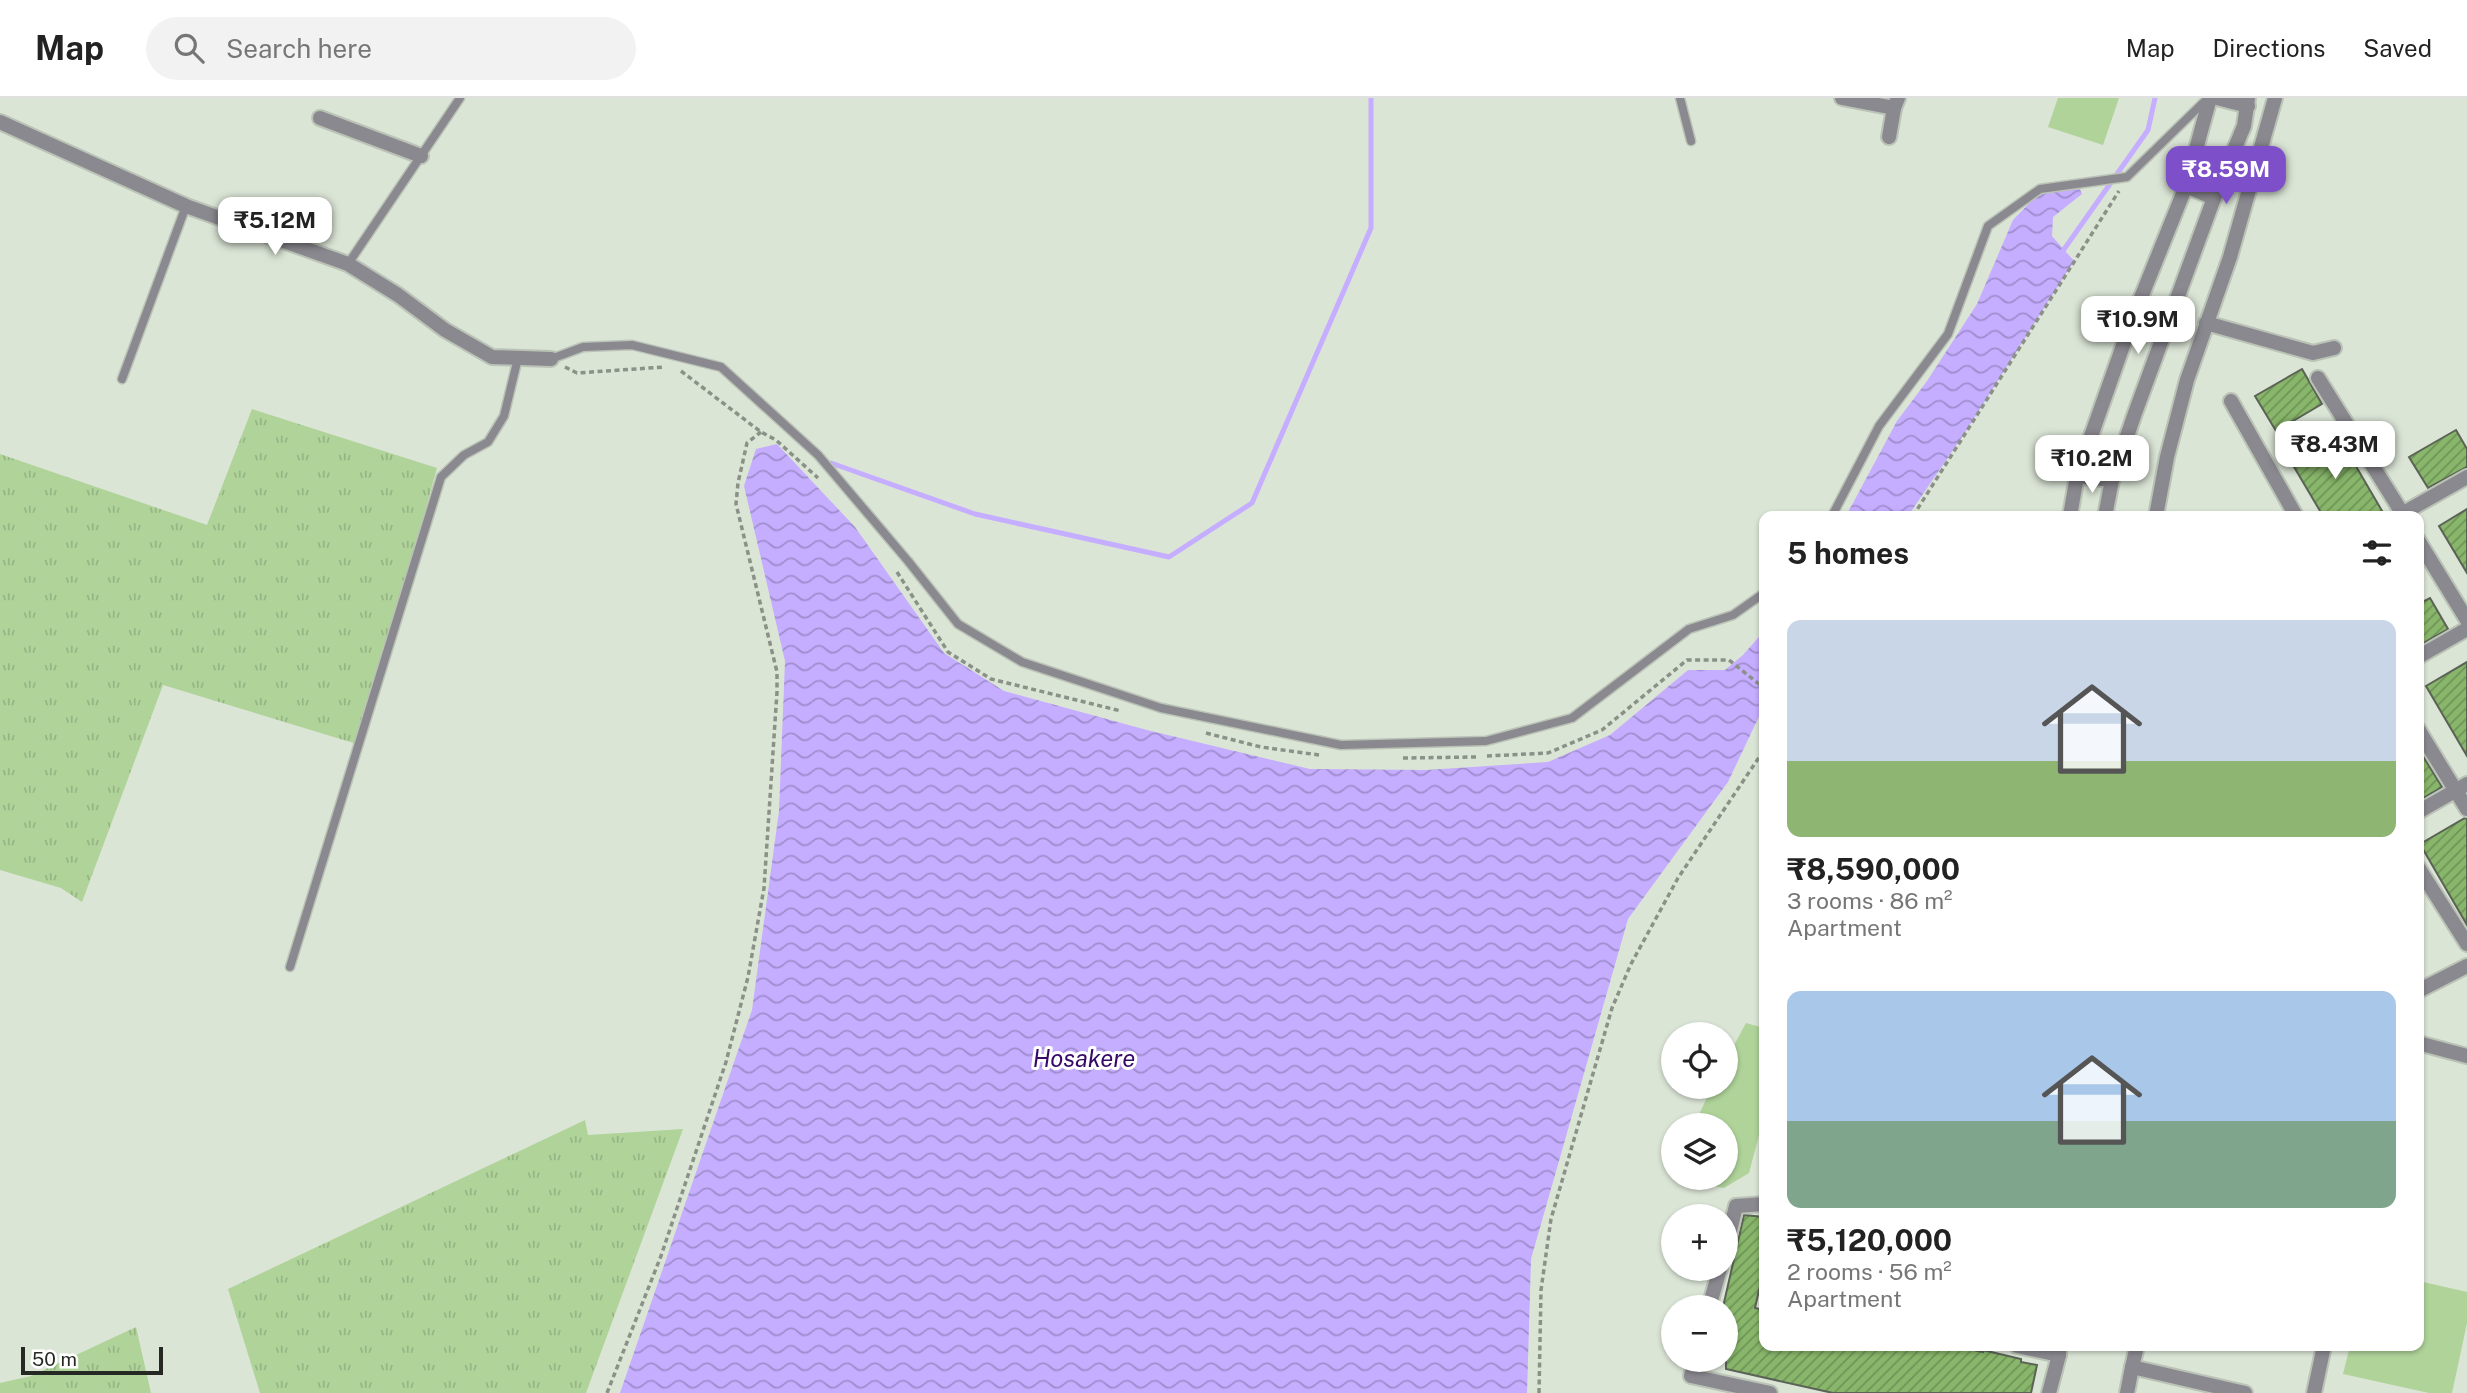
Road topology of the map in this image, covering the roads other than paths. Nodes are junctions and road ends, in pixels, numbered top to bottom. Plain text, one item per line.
1 (460, 98) edge
2 (1679, 98) edge
3 (1842, 98) edge
4 (2209, 98) edge
5 (2217, 98) edge
6 (2275, 98) edge
7 (2248, 102) edge
8 (1896, 103) edge
9 (320, 118) dead end
10 (0, 122) edge
11 (1889, 137) dead end
12 (1691, 141) dead end
13 (421, 156) junction
14 (2186, 186) junction
15 (2214, 198) junction
16 (186, 206) junction
17 (348, 264) junction
18 (2132, 320) junction
19 (2206, 323) junction
20 (2164, 333) junction
21 (2334, 348) dead end
22 (518, 358) junction
23 (551, 359) joint
24 (2318, 378) dead end
25 (122, 379) dead end
26 (2231, 401) dead end
27 (2077, 476) junction
28 (2467, 477) edge
29 (2112, 480) junction
30 (1835, 511) edge
31 (2071, 511) edge
32 (2106, 511) edge
33 (2158, 511) edge
34 (2292, 511) edge
35 (2399, 511) edge
36 (2408, 511) edge
37 (2424, 550) edge
38 (1759, 597) edge
39 (2467, 620) edge
40 (2467, 629) edge
41 (2424, 654) edge
42 (2424, 737) edge
43 (2461, 787) edge
44 (2424, 809) edge
45 (2467, 809) edge
46 (2424, 876) edge
47 (2467, 944) edge
48 (2466, 965) edge
49 (290, 967) dead end
50 (2424, 988) edge
51 (2424, 1045) edge
52 (2467, 1056) edge
53 (1759, 1204) edge
54 (1738, 1206) edge
55 (2059, 1351) edge
56 (2136, 1351) edge
57 (2323, 1351) edge
58 (2132, 1367) junction
59 (1692, 1372) edge
60 (1770, 1393) edge
61 (2049, 1393) edge
62 (2127, 1393) edge
63 (2245, 1393) edge
64 (2314, 1393) edge

1 - 13 lane
2 - 12 lane
3 - 8 street
4 - 14 street
4 - 30 lane
5 - 7 street
6 - 19 street
7 - 15 street
8 - 11 street
9 - 13 street
10 - 16 street
13 - 17 lane
14 - 15 street
14 - 18 street
15 - 20 street
16 - 17 street
16 - 25 lane
17 - 22 street
18 - 20 street
18 - 27 street
19 - 21 street
19 - 33 street
20 - 29 street
22 - 23 street
22 - 49 lane
23 - 38 lane
24 - 35 street
26 - 34 street
27 - 29 street
27 - 31 street
28 - 36 street
29 - 32 street
37 - 39 street
40 - 41 street
42 - 43 street
43 - 44 street
43 - 45 street
46 - 47 street
48 - 50 street
51 - 52 street
53 - 54 street
55 - 61 street
56 - 58 street
57 - 64 street
58 - 62 street
58 - 63 street
59 - 60 street

